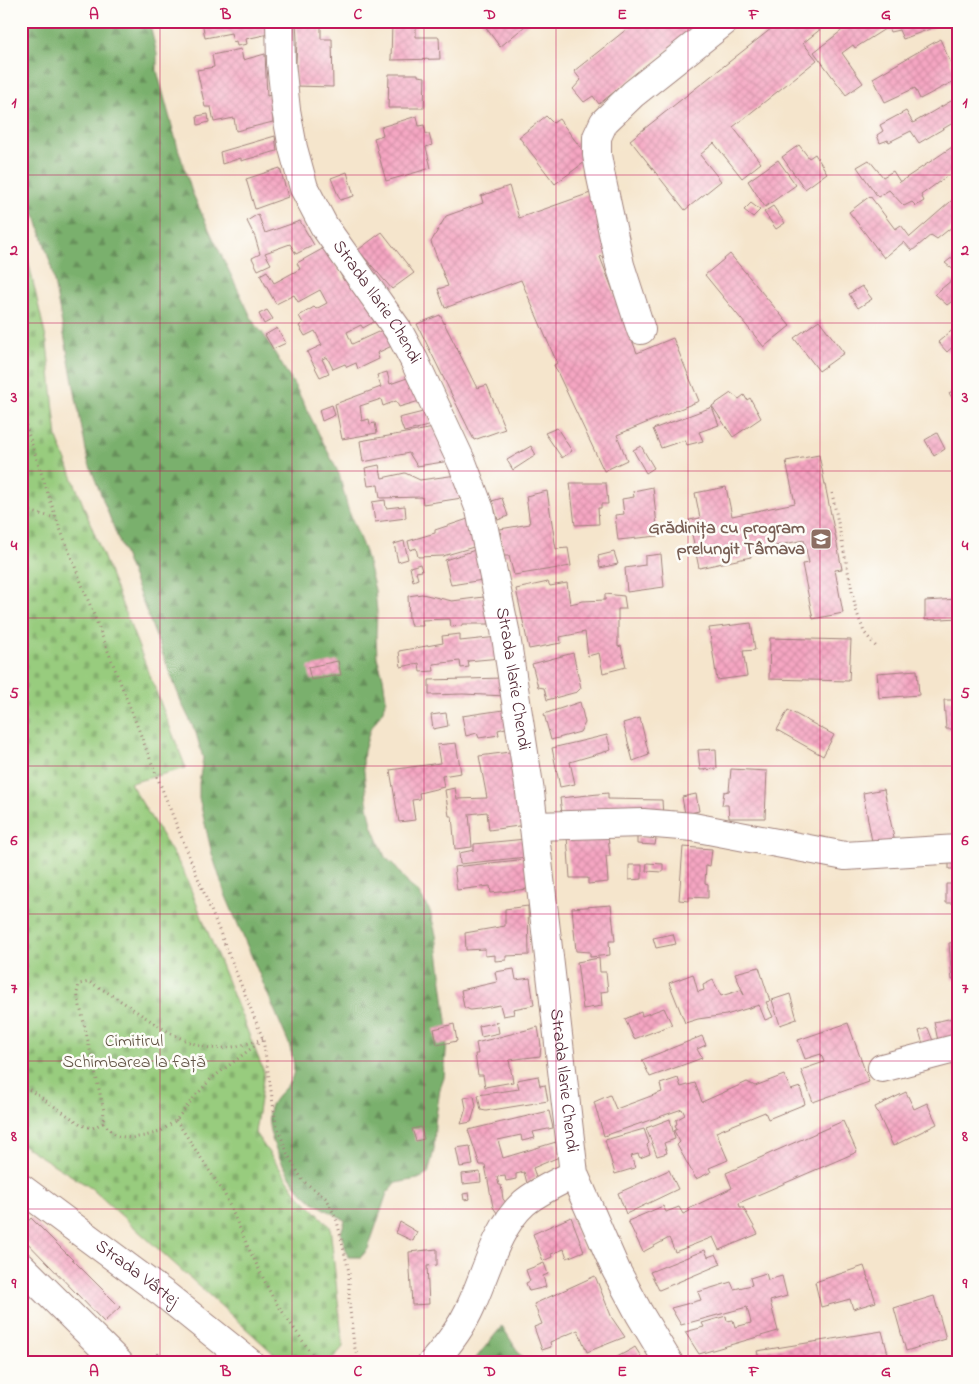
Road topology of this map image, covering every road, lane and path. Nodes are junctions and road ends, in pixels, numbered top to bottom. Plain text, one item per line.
1 (280, 21) edge
2 (725, 21) edge
3 (21, 291) edge
4 (641, 330) dead end
5 (21, 341) edge
6 (21, 411) edge
7 (832, 493) dead end
8 (21, 509) edge
9 (56, 518) junction
10 (877, 648) dead end
11 (534, 826) junction
12 (958, 849) edge
13 (263, 1039) junction
14 (958, 1048) edge
15 (882, 1068) dead end
16 (21, 1084) edge
17 (176, 1120) junction
18 (104, 1123) junction
19 (574, 1174) junction
20 (21, 1188) edge
21 (21, 1266) edge
22 (119, 1363) edge
23 (250, 1363) edge
24 (318, 1363) edge
25 (358, 1363) edge
26 (432, 1363) edge
27 (669, 1363) edge

1 - 11 street, Strada Ilarie Chendi
2 - 4 street
3 - 5 path
6 - 9 path
7 - 10 path
8 - 9 path
9 - 13 path
11 - 12 street
11 - 19 street, Strada Ilarie Chendi
13 - 17 path
13 - 18 path
13 - 25 path
14 - 15 street
16 - 18 path
17 - 18 path
17 - 24 path
19 - 26 street
19 - 27 street, Strada Ilarie Chendi
20 - 23 street, Strada Vârtej
21 - 22 street

